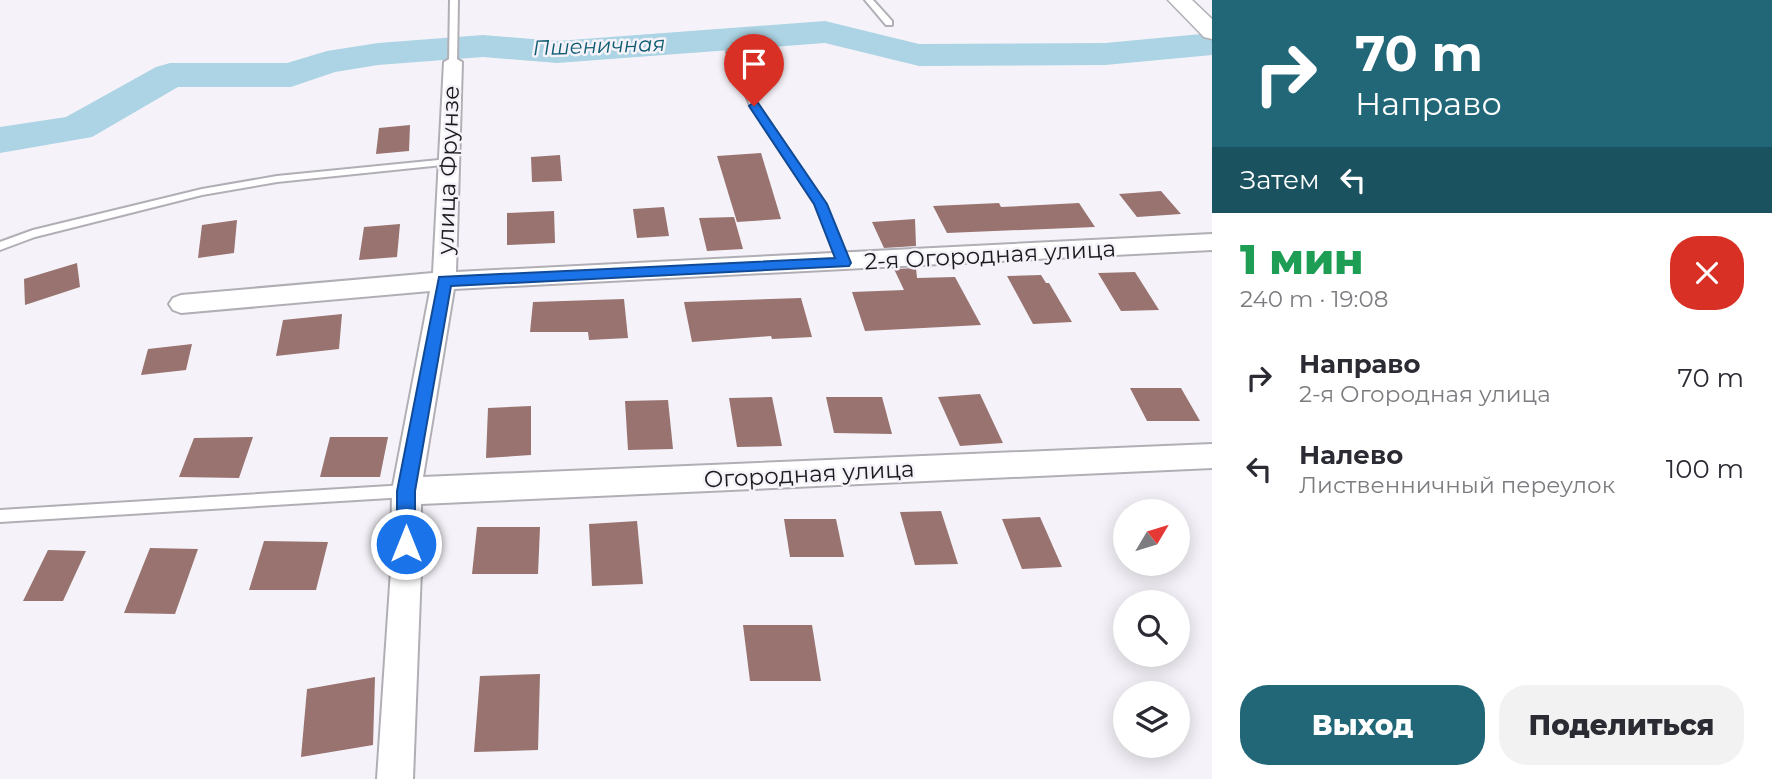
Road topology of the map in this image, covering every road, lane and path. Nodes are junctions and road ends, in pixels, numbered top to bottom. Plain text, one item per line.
1 (454, 0) edge
2 (869, 0) edge
3 (888, 23) dead end
4 (452, 49) joint
5 (731, 52) dead end
6 (449, 162) junction
7 (1212, 242) edge
8 (0, 246) edge
9 (844, 263) junction
10 (444, 281) junction
11 (181, 304) dead end
12 (1212, 456) edge
13 (406, 491) junction
14 (0, 516) edge
15 (395, 779) edge

1 - 4 lane
2 - 3 lane
4 - 6 street, улица Фрунзе
5 - 9 lane
6 - 8 lane
6 - 10 street, улица Фрунзе
7 - 9 street, 2-я Огородная улица
9 - 10 street, 2-я Огородная улица
10 - 11 street, 2-я Огородная улица
10 - 13 street, улица Фрунзе
12 - 13 street, Огородная улица
13 - 14 lane
13 - 15 street, улица Фрунзе

